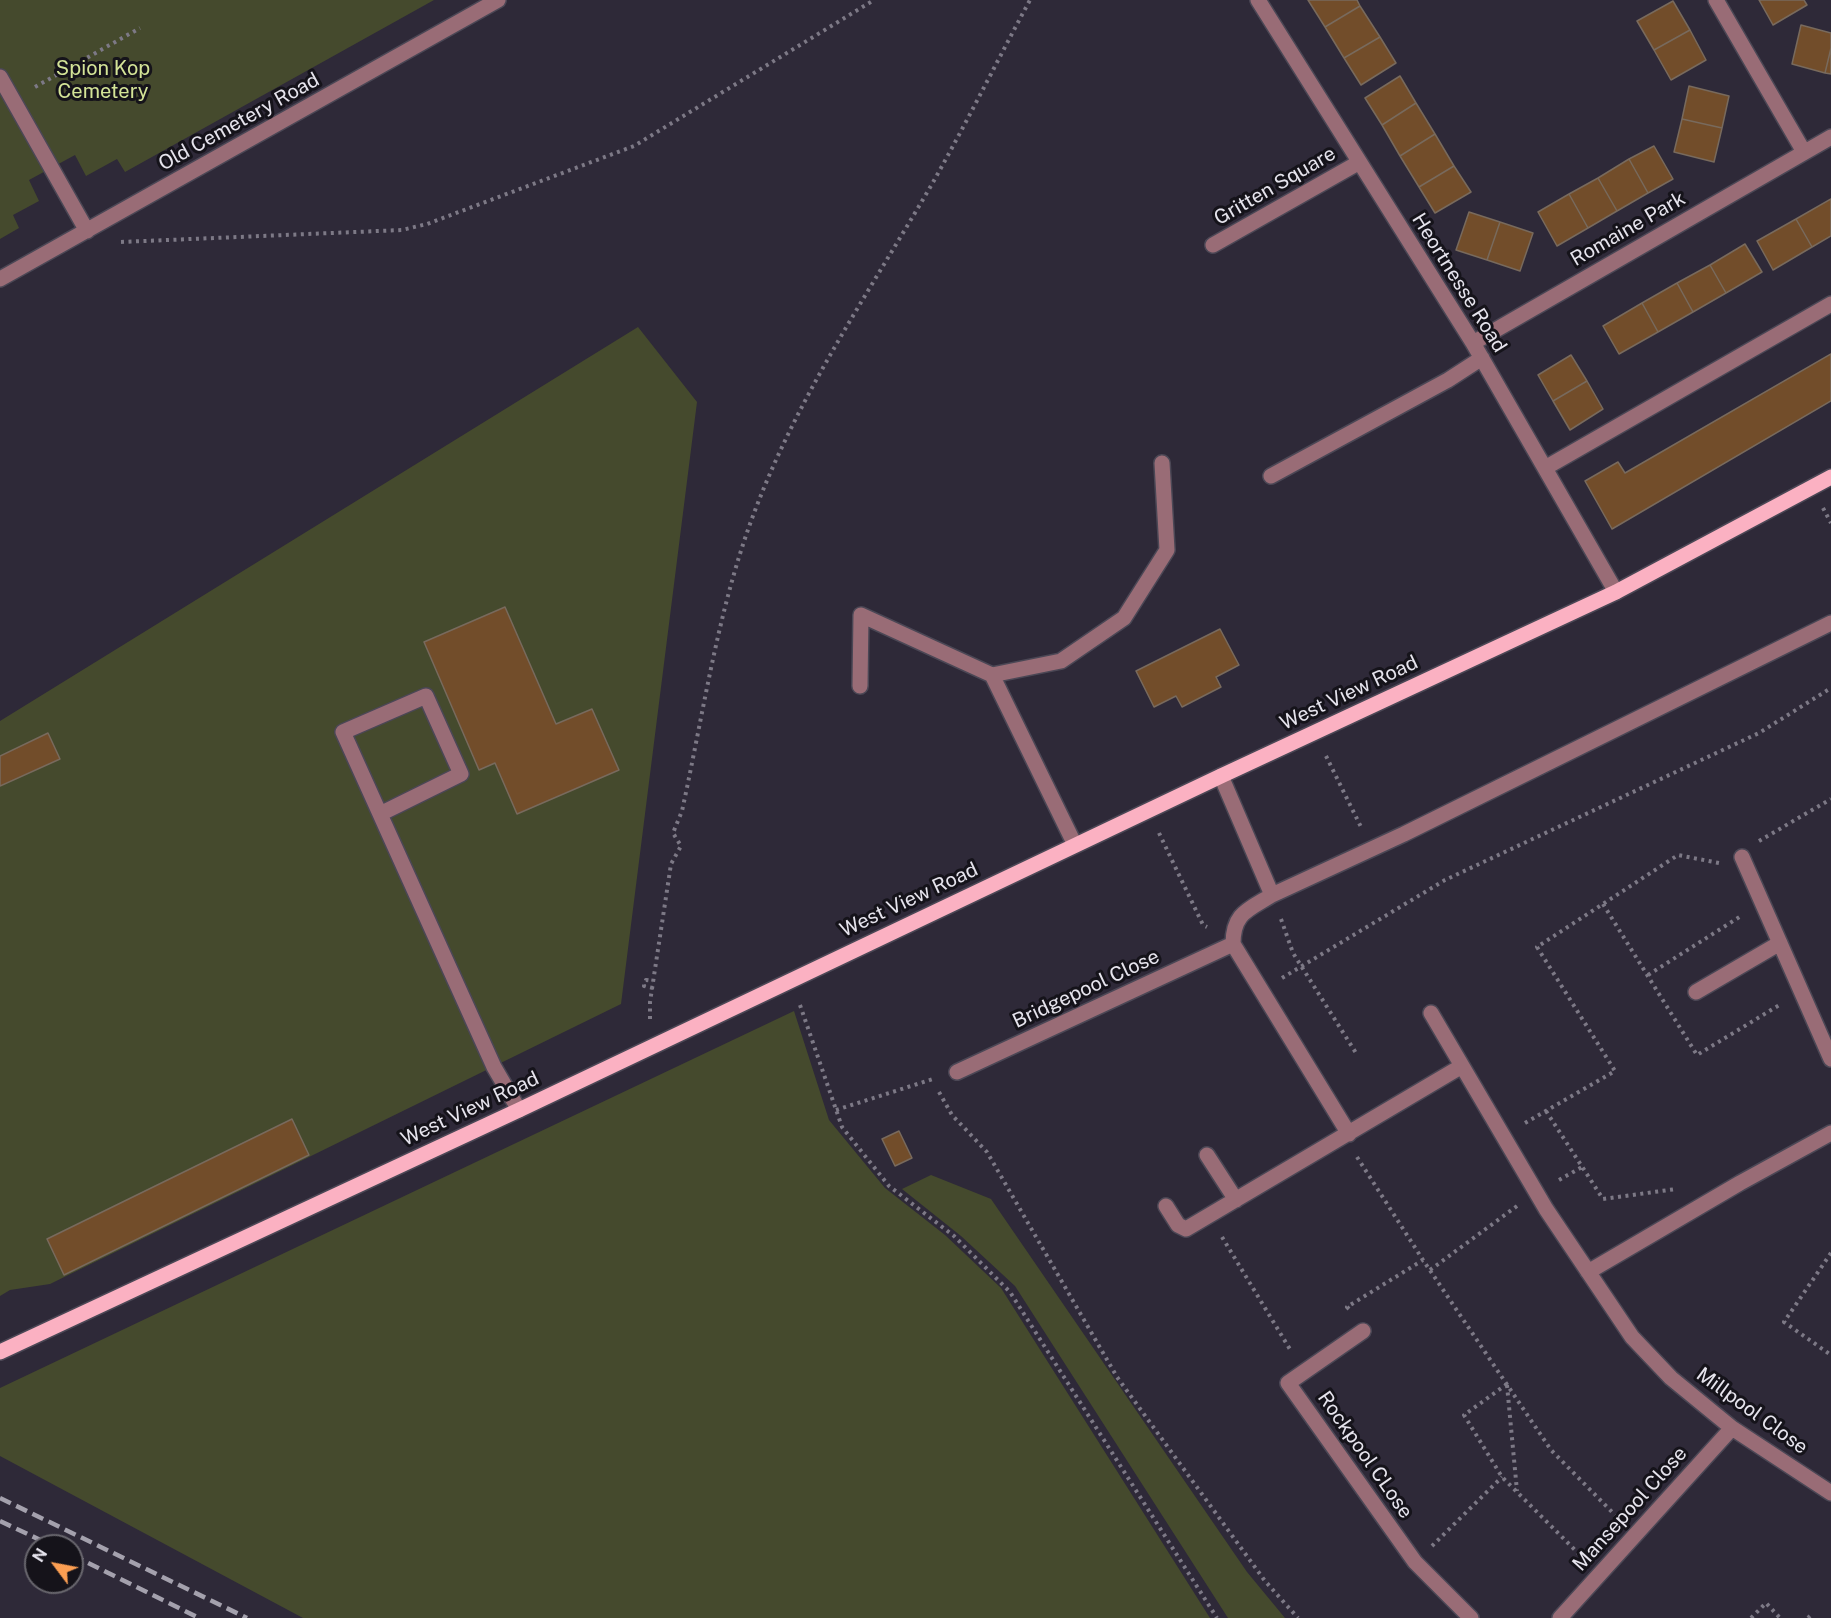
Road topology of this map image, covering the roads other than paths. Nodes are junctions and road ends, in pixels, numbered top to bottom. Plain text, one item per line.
1 (498, 0) edge
2 (1258, 0) edge
3 (1716, 0) edge
4 (0, 77) edge
5 (1831, 137) edge
6 (1804, 152) junction
7 (1358, 163) junction
8 (87, 231) junction
9 (1213, 245) dead end
10 (0, 279) edge
11 (1831, 304) edge
12 (1473, 343) junction
13 (1482, 358) junction
14 (1162, 463) dead end
15 (1545, 468) junction
16 (1272, 476) dead end
17 (1831, 477) edge
18 (1616, 592) junction
19 (1831, 623) edge
20 (992, 675) junction
21 (860, 686) dead end
22 (1221, 776) junction
23 (380, 814) junction
24 (1075, 845) junction
25 (1746, 852) road end
26 (1272, 895) junction
27 (1780, 943) junction
28 (1233, 944) junction
29 (1696, 992) dead end
30 (1431, 1013) dead end
31 (1831, 1059) edge
32 (1462, 1066) junction
33 (957, 1072) road end
34 (519, 1110) junction
35 (1831, 1132) edge
36 (1349, 1134) junction
37 (1207, 1155) dead end
38 (1236, 1200) junction
39 (1166, 1206) dead end
40 (1588, 1272) junction
41 (1363, 1331) road end
42 (0, 1352) edge
43 (1732, 1428) junction
44 (1831, 1493) edge
45 (1471, 1618) edge
46 (1560, 1618) edge

1 - 8 street, Old Cemetery Road
2 - 7 street, Heortnesse Road
3 - 6 street
4 - 8 street
5 - 6 street, Romaine Park
6 - 12 street, Romaine Park
7 - 9 street, Gritten Square
7 - 12 street, Heortnesse Road
8 - 10 street, Old Cemetery Road
11 - 15 street
12 - 13 street, Heortnesse Road
13 - 15 street, Heortnesse Road
13 - 16 street
14 - 20 street
15 - 18 street, Heortnesse Road
17 - 18 main road, West View Road
18 - 22 main road, West View Road
19 - 26 street
20 - 21 street
20 - 24 street
22 - 24 main road, West View Road
22 - 26 street
23 - 23 street
23 - 34 street
24 - 34 main road, West View Road
25 - 27 street
26 - 28 street
27 - 29 street
27 - 31 street
28 - 33 street, Bridgepool Close
28 - 36 street
30 - 32 street
32 - 36 street
32 - 40 street, Millpool Close
34 - 42 main road, West View Road
35 - 40 street
36 - 38 street
37 - 38 street
38 - 39 street
40 - 43 street, Millpool Close
41 - 45 street, Rockpool CLose
43 - 44 street, Millpool Close
43 - 46 street, Mansepool Close

